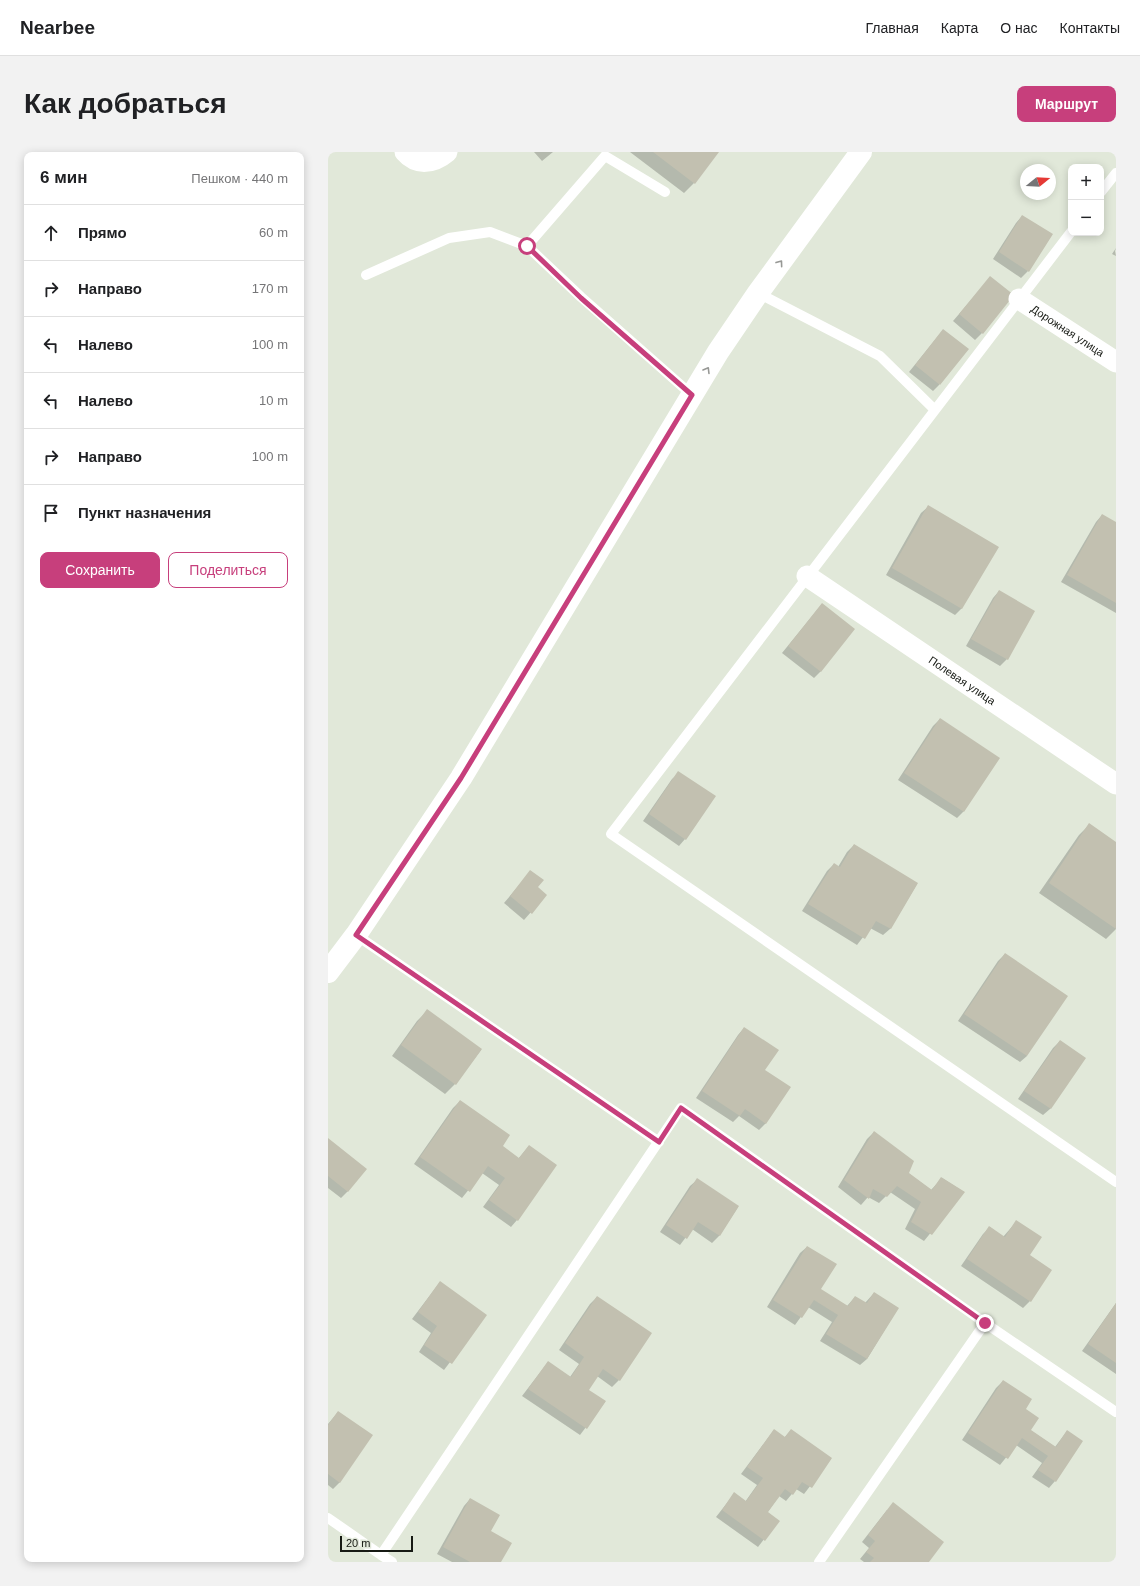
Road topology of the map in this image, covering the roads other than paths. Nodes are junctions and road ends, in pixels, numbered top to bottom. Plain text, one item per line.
1 (405, 152) edge
2 (447, 152) edge
3 (861, 152) edge
4 (1116, 173) edge
5 (1104, 188) edge
6 (665, 192) dead end
7 (1068, 236) edge
8 (527, 246) junction
9 (366, 275) dead end
10 (758, 293) junction
11 (1020, 299) junction
12 (1116, 362) edge
13 (692, 395) junction
14 (935, 410) junction
15 (807, 576) junction
16 (1116, 784) edge
17 (356, 935) junction
18 (328, 972) edge
19 (659, 1142) junction
20 (1116, 1182) edge
21 (985, 1323) junction
22 (1116, 1412) edge
23 (328, 1518) edge
24 (381, 1555) junction
25 (392, 1562) edge
26 (819, 1562) edge

1 - 2 street
10 -> 3 street
4 - 5 lane
6 - 8 lane
7 - 11 lane
8 - 9 lane
8 - 13 lane
13 -> 10 street
10 - 14 lane
11 - 12 street, Дорожная улица
11 - 14 lane
13 - 17 street
14 - 15 lane
15 - 16 street, Полевая улица
15 - 20 lane
17 - 18 street
17 - 19 lane
19 - 21 lane
19 - 24 lane
21 - 22 lane
21 - 26 lane
23 - 24 lane
24 - 25 lane

